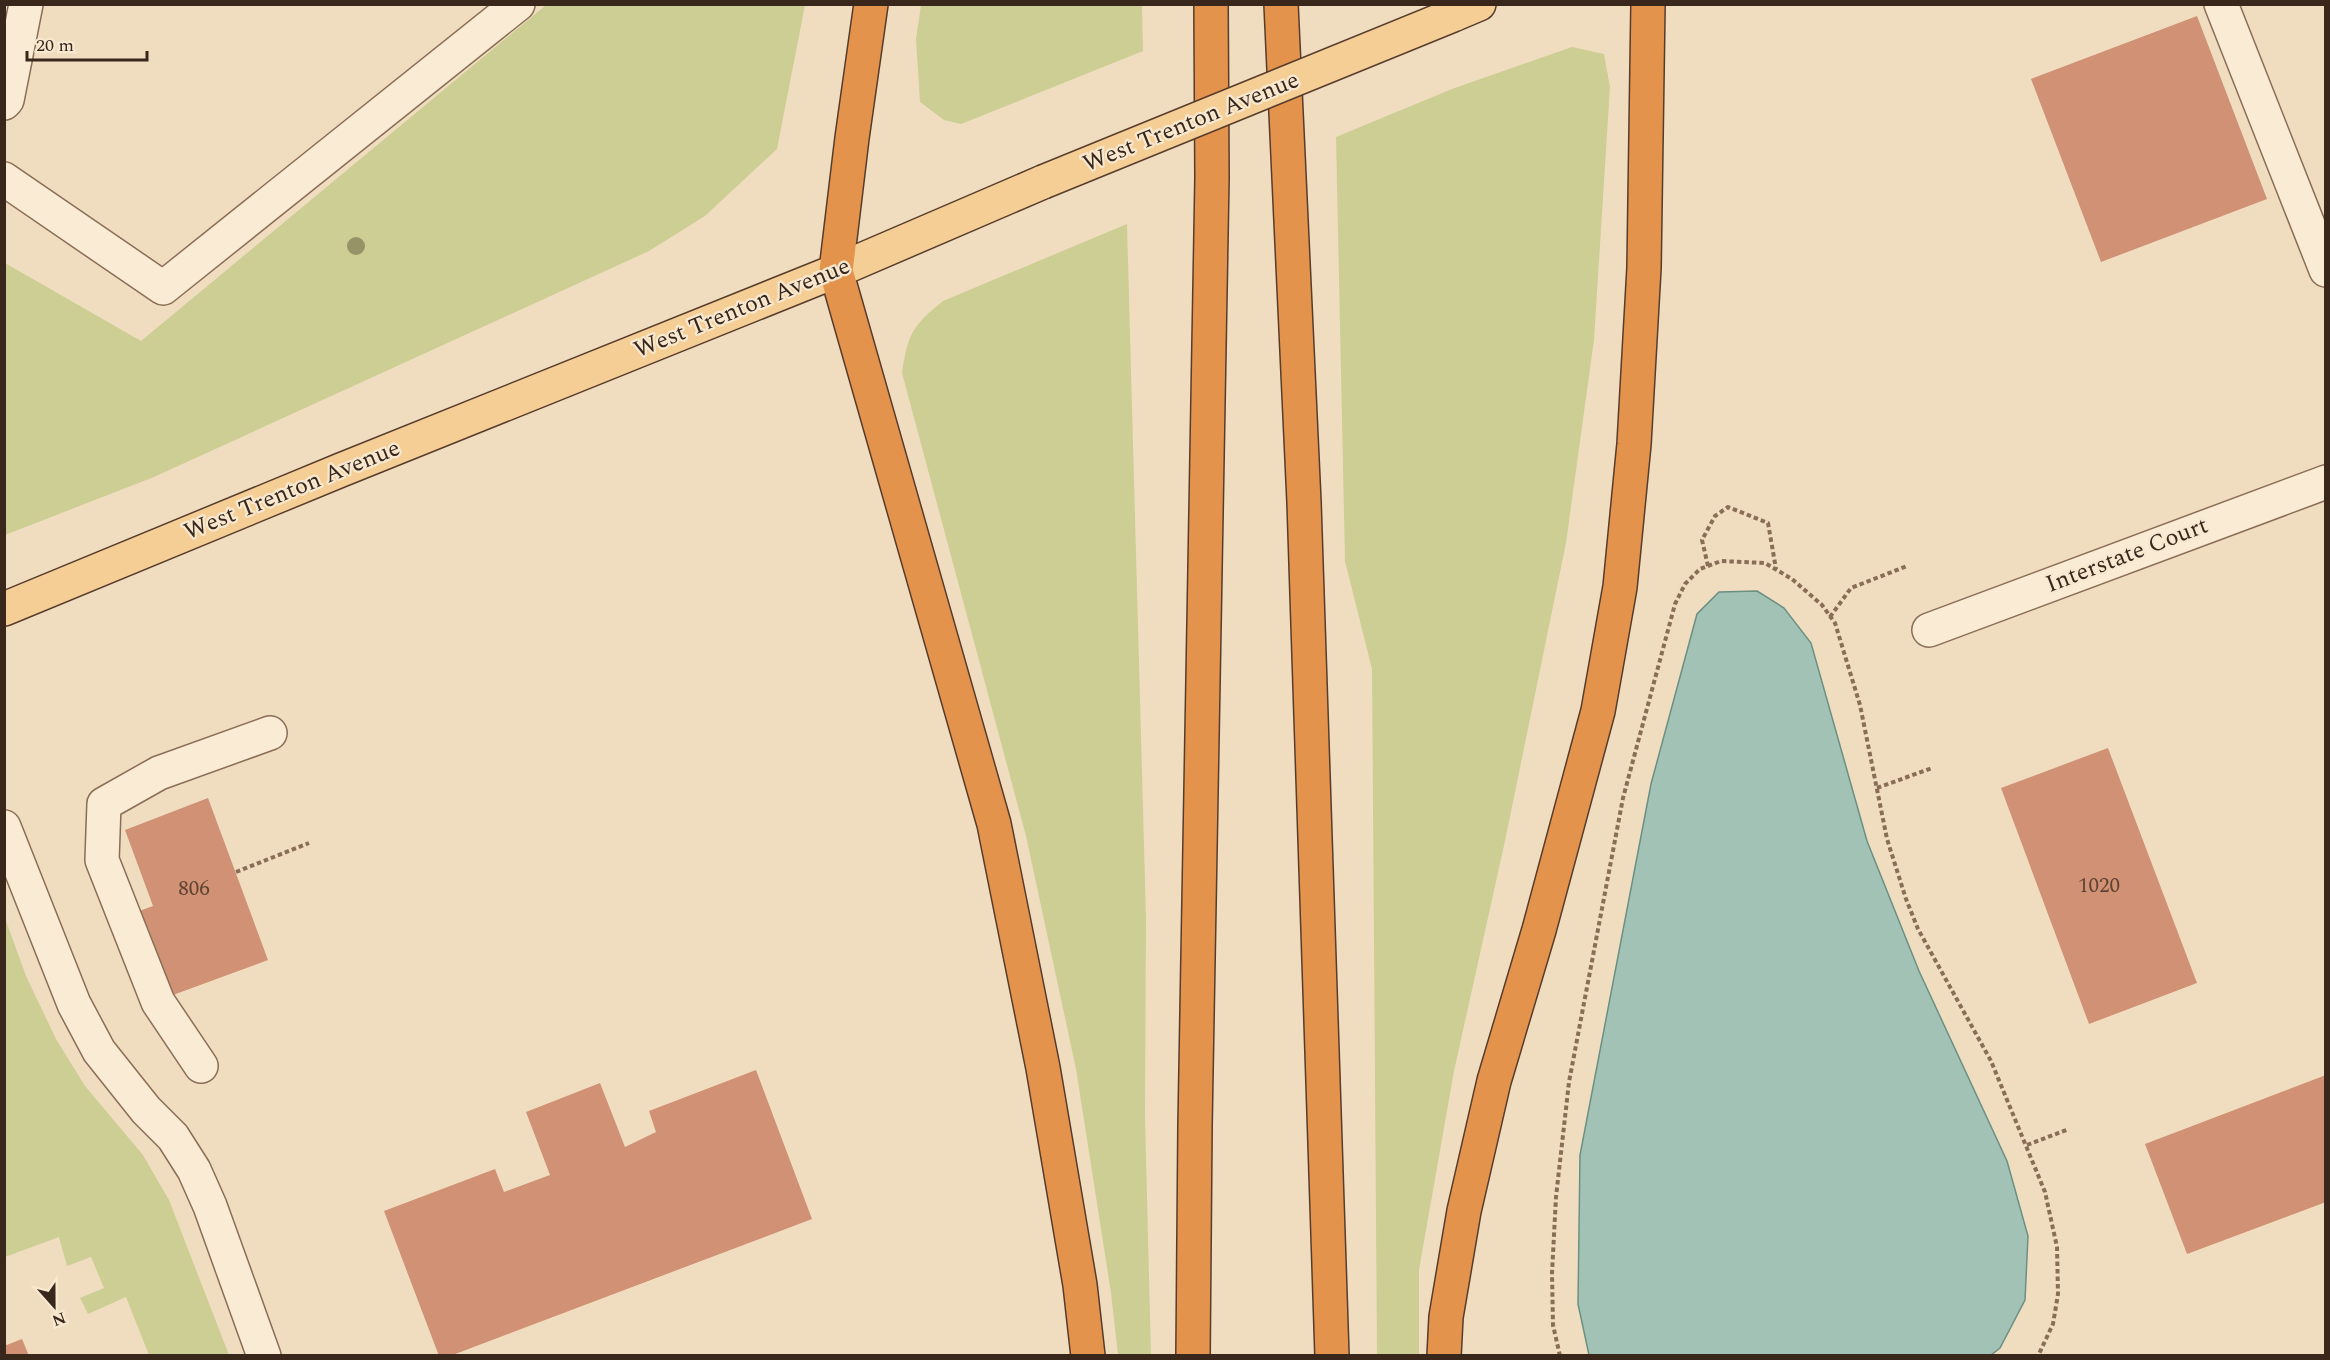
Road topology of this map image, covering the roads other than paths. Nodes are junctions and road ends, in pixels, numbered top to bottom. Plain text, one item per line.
1 (26, 4) edge
2 (518, 4) edge
3 (871, 4) edge
4 (1211, 4) edge
5 (1281, 4) edge
6 (1648, 4) edge
7 (2221, 4) edge
8 (1466, 10) edge
9 (4, 103) edge
10 (4, 179) edge
11 (2325, 270) edge
12 (836, 271) junction
13 (2325, 482) edge
14 (4, 609) edge
15 (1929, 630) dead end
16 (270, 733) dead end
17 (4, 827) edge
18 (201, 1066) dead end
19 (264, 1356) edge
20 (1088, 1356) edge
21 (1193, 1356) edge
22 (1332, 1356) edge
23 (1444, 1356) edge

1 - 9 street
2 - 10 street
3 - 12 highway
4 - 21 highway
5 - 22 highway
6 - 23 highway
7 - 11 street
8 - 12 main road, West Trenton Avenue, bridge
12 - 14 main road, West Trenton Avenue
12 - 20 highway
13 - 15 street, Interstate Court
16 - 18 street
17 - 19 street

